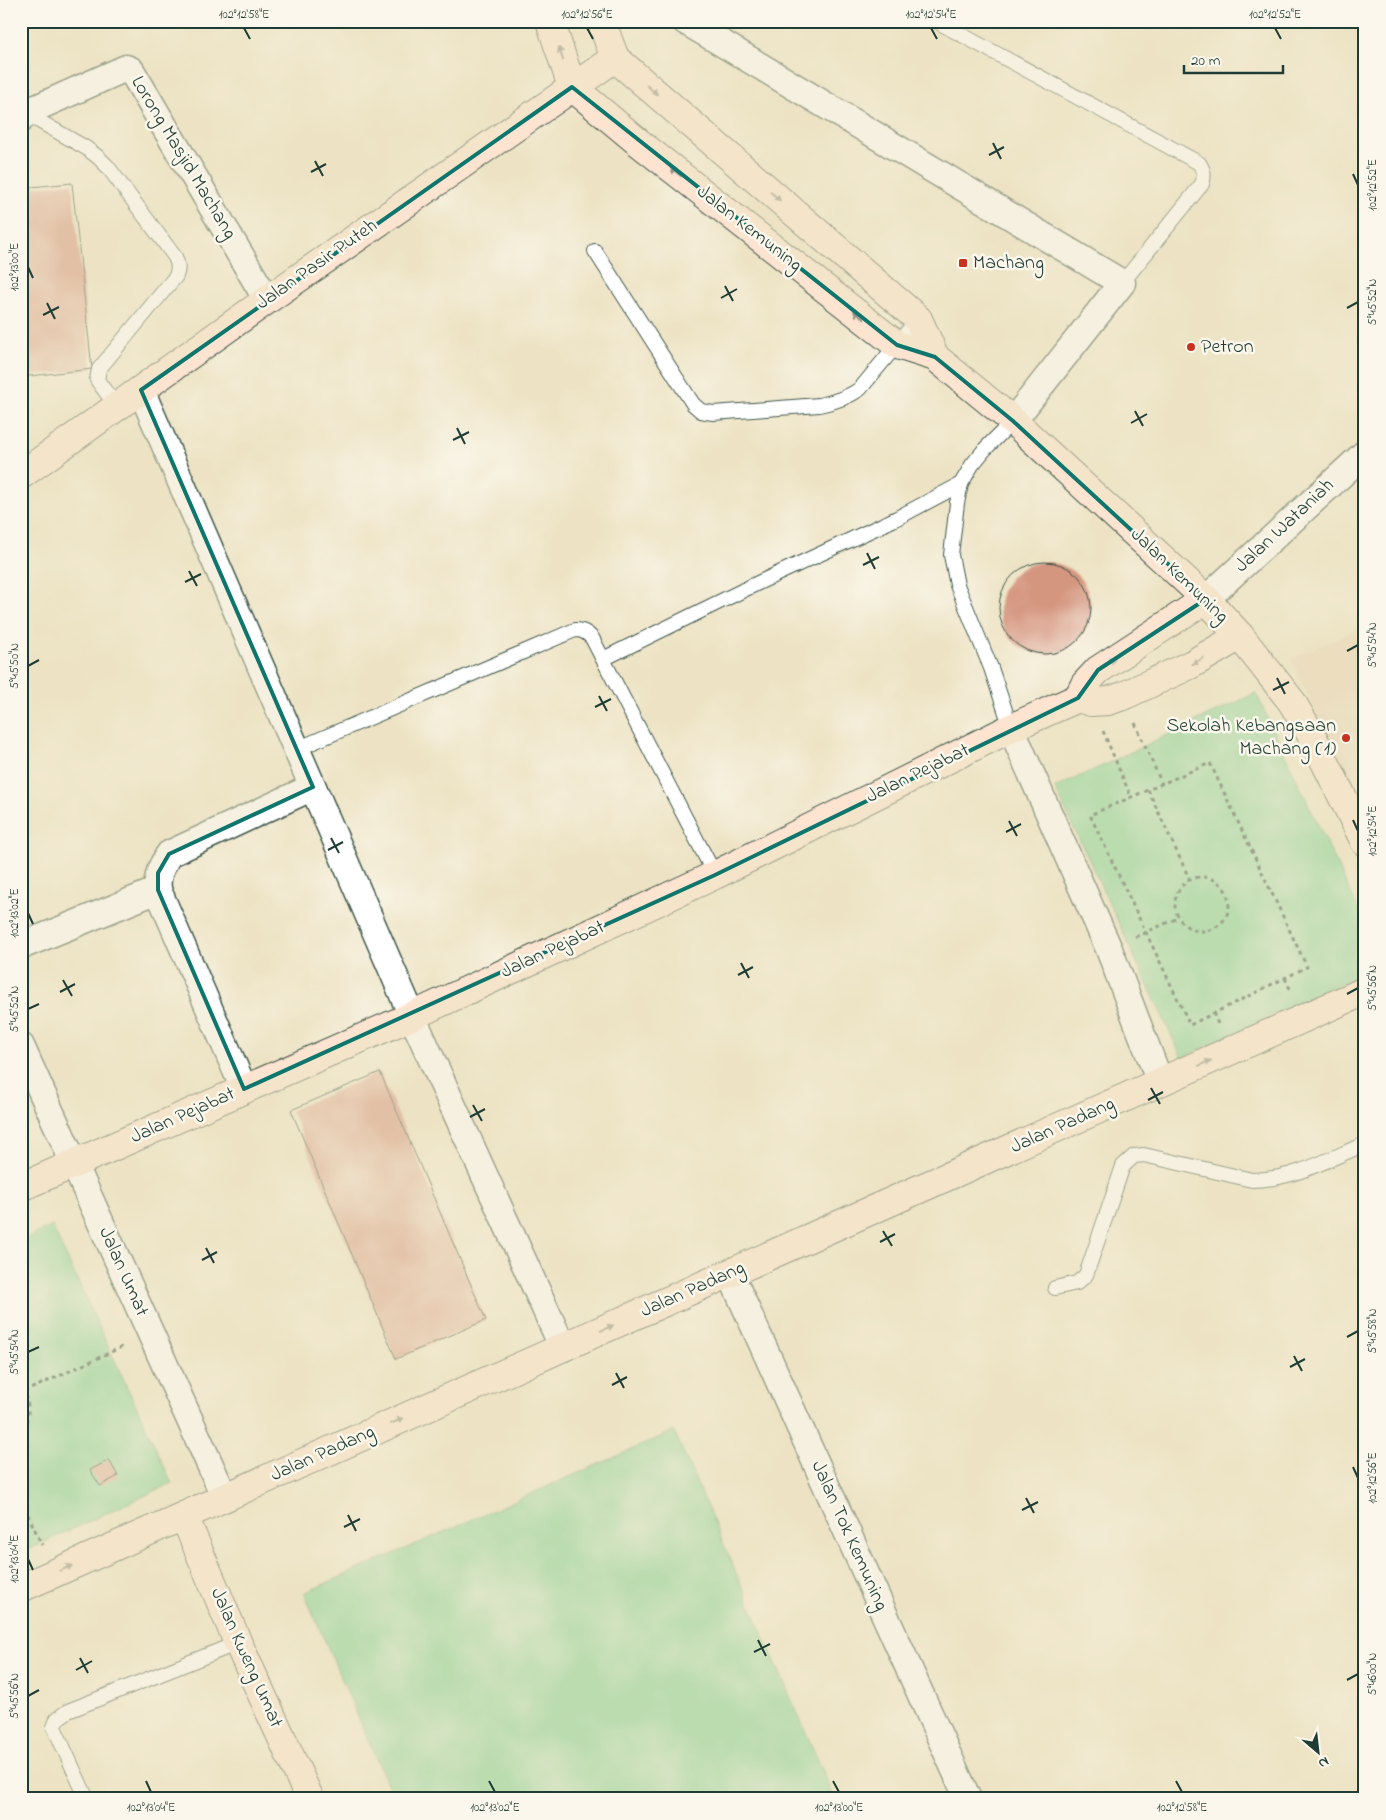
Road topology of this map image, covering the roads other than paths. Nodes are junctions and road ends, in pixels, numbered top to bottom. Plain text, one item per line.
1 (550, 21) edge
2 (601, 21) edge
3 (686, 21) edge
4 (936, 21) edge
5 (615, 58) junction
6 (572, 86) junction
7 (22, 112) edge
8 (595, 251) dead end
9 (1122, 284) junction
10 (268, 300) junction
11 (918, 320) junction
12 (897, 345) junction
13 (935, 357) junction
14 (142, 390) junction
15 (117, 407) junction
16 (1013, 421) junction
17 (1365, 453) edge
18 (21, 475) edge
19 (961, 484) junction
20 (1206, 599) junction
21 (1240, 636) junction
22 (603, 659) junction
23 (1084, 700) junction
24 (1011, 728) junction
25 (296, 749) junction
26 (313, 787) junction
27 (1365, 842) edge
28 (714, 875) junction
29 (158, 890) junction
30 (21, 946) edge
31 (1365, 991) edge
32 (412, 1016) junction
33 (21, 1046) edge
34 (1160, 1082) junction
35 (244, 1089) junction
36 (1365, 1144) edge
37 (74, 1163) junction
38 (21, 1187) edge
39 (730, 1274) junction
40 (1055, 1288) dead end
41 (563, 1348) junction
42 (225, 1498) junction
43 (184, 1516) junction
44 (21, 1588) edge
45 (238, 1643) junction
46 (87, 1799) edge
47 (310, 1799) edge
48 (968, 1799) edge

6 -> 1 street
2 - 5 street
3 - 9 street
4 - 9 lane
5 - 6 street, Jalan Pasir Puteh
5 -> 11 street, Jalan Kemuning
6 - 10 street, Jalan Pasir Puteh
12 -> 6 street, Jalan Kemuning
7 - 10 street, Lorong Masjid Machang
7 - 15 lane
8 - 12 lane
9 - 16 street
10 - 14 street, Jalan Pasir Puteh
11 - 12 lane
11 - 13 street, Jalan Kemuning
12 - 13 street, Jalan Kemuning
13 - 16 street, Jalan Kemuning
14 - 15 street, Jalan Pasir Puteh
14 - 25 street
15 - 18 street, Jalan Pasir Puteh
16 - 19 lane
16 - 20 street, Jalan Kemuning
17 - 20 street, Jalan Wataniah
19 - 22 lane
19 - 24 lane
20 - 21 street, Jalan Kemuning
23 -> 20 street
21 -> 23 street, Jalan Pejabat
21 - 27 street, Jalan Kemuning
22 - 25 lane
22 - 28 lane
23 - 24 street, Jalan Pejabat
24 - 28 street, Jalan Pejabat
24 - 34 street
25 - 26 street
26 - 29 street
26 - 32 street
28 - 32 street, Jalan Pejabat
29 - 30 street
29 - 35 street
34 -> 31 street, Jalan Padang
32 - 35 street, Jalan Pejabat
32 - 41 street
33 - 37 street, Jalan Umat
34 - 39 street, Jalan Padang
35 - 37 street, Jalan Pejabat
36 - 40 lane
37 - 38 street, Jalan Pejabat
37 - 42 street, Jalan Umat
41 -> 39 street, Jalan Padang
39 - 48 street, Jalan Tok Kemuning
42 -> 41 street, Jalan Padang
42 - 43 street, Jalan Padang
44 -> 43 street, Jalan Padang
43 - 45 street, Jalan Kweng Umat
45 - 46 lane
45 - 47 street, Jalan Kweng Umat

